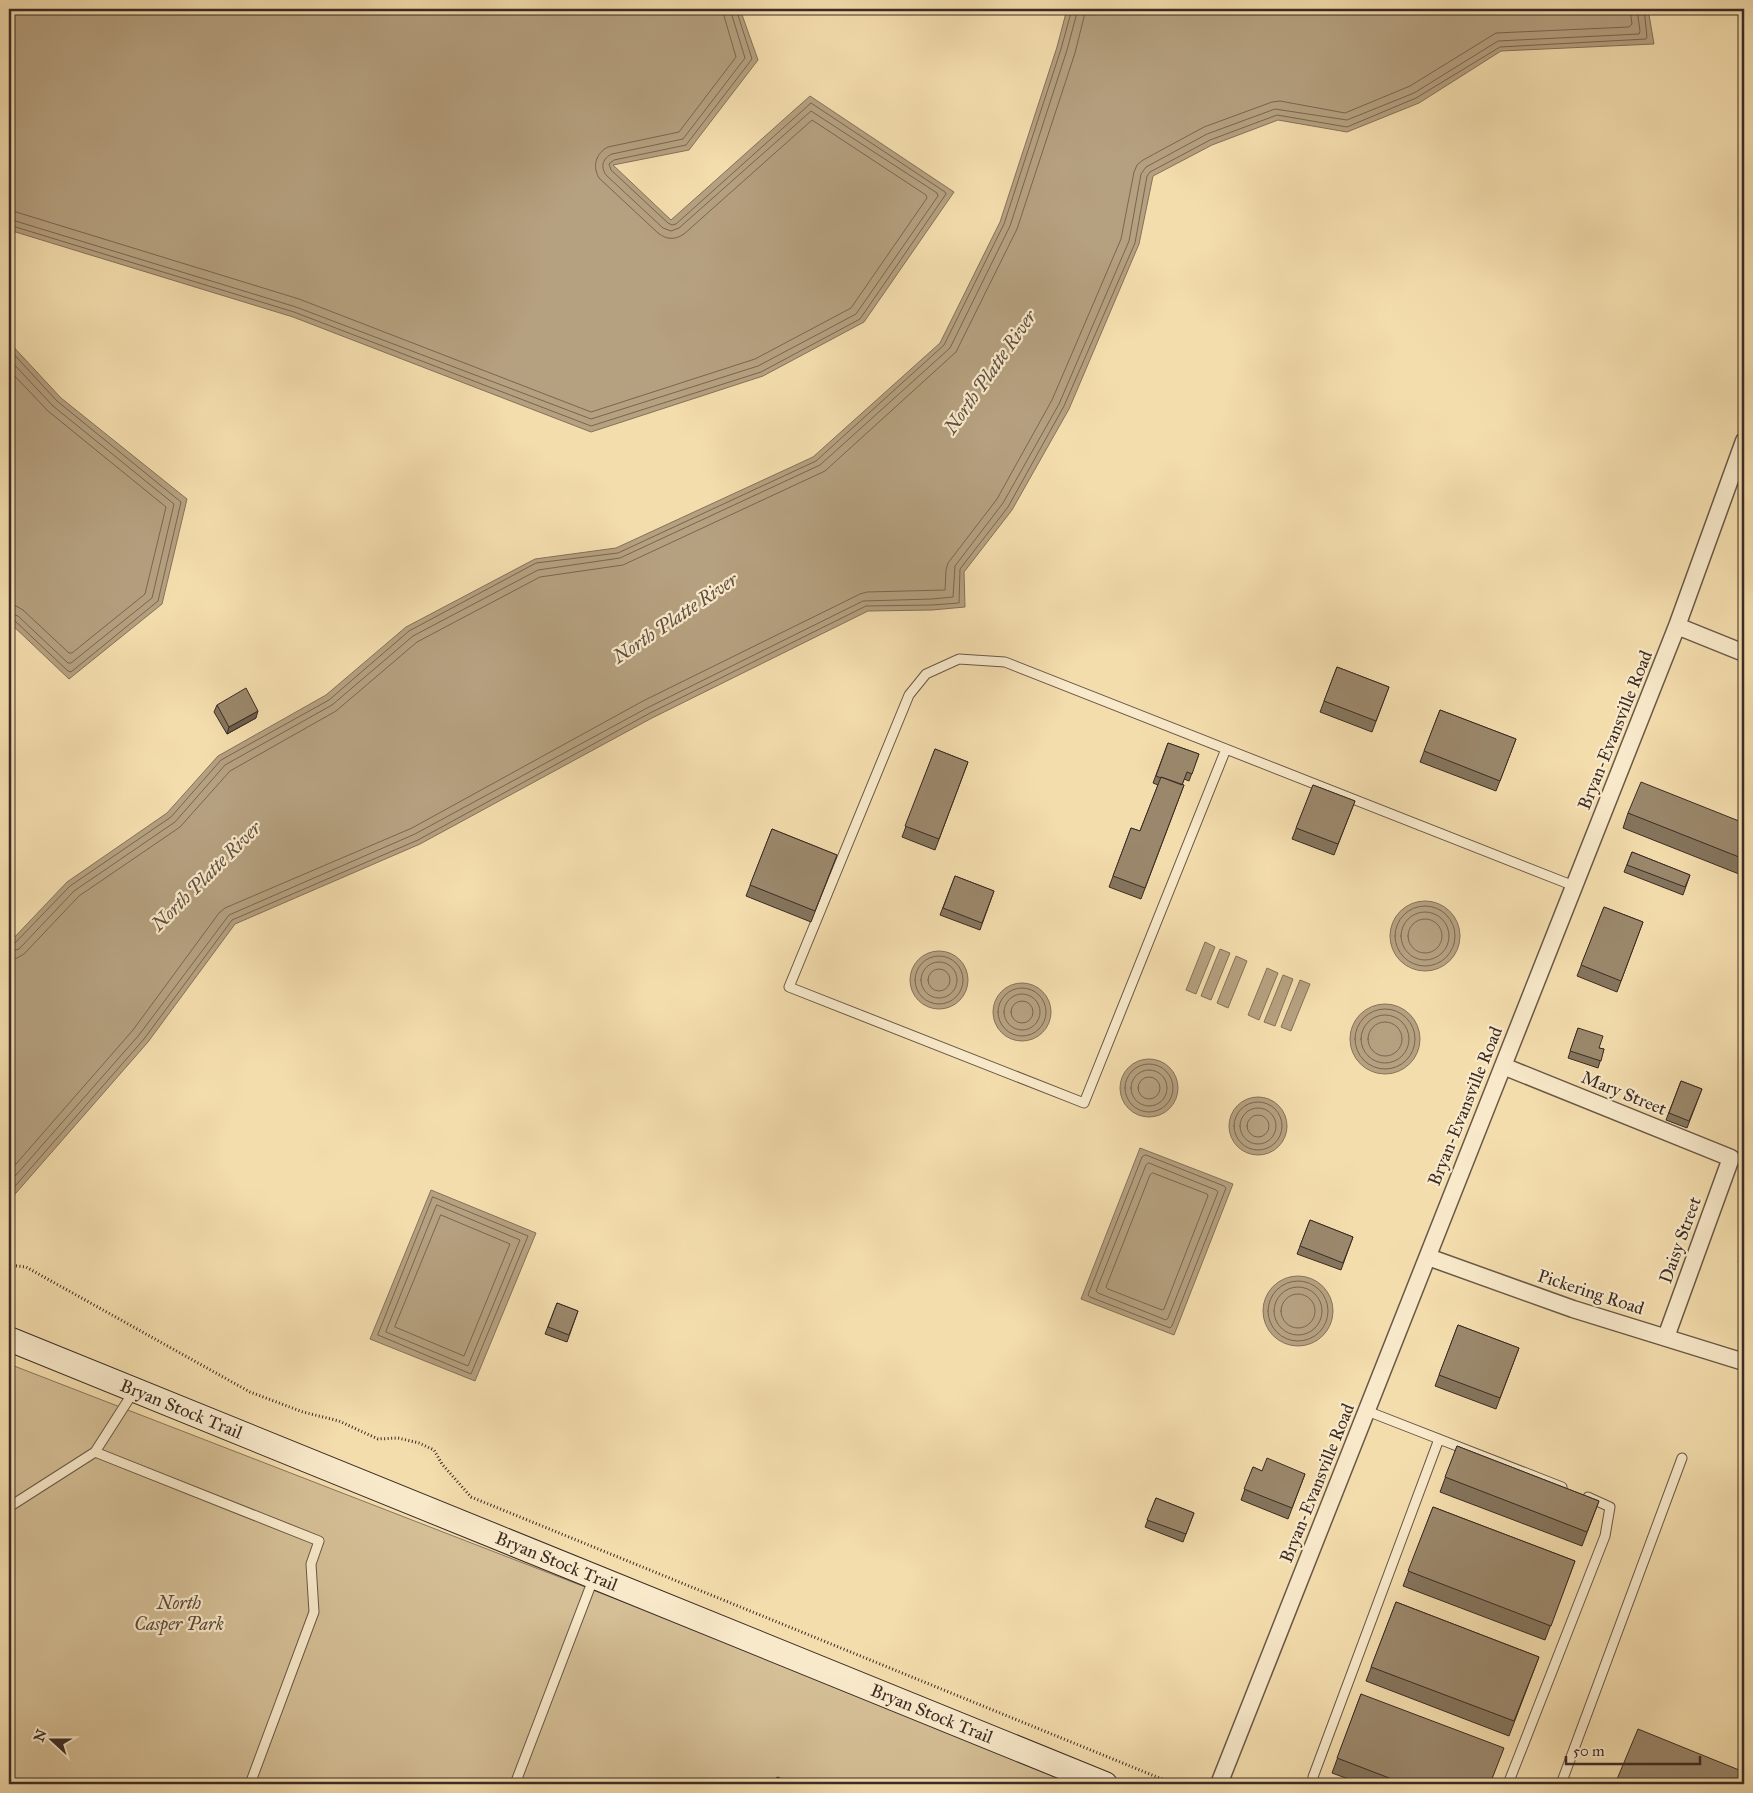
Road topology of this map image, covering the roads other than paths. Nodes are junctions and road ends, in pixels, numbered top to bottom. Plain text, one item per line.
1 (1744, 441) edge
2 (1677, 626) junction
3 (1744, 653) edge
4 (1226, 749) junction
5 (1574, 886) junction
6 (1503, 1066) junction
7 (1731, 1158) joint
8 (1428, 1257) junction
9 (1666, 1337) junction
10 (9, 1338) edge
11 (1744, 1362) edge
12 (135, 1390) junction
13 (1367, 1411) junction
14 (1439, 1439) junction
15 (95, 1452) junction
16 (1682, 1458) dead end
17 (1569, 1490) edge
18 (1579, 1493) edge
19 (9, 1507) edge
20 (594, 1577) junction
21 (250, 1784) edge
22 (514, 1784) edge
23 (1105, 1784) edge
24 (1219, 1784) edge
25 (1315, 1784) edge
26 (1508, 1784) edge
27 (1560, 1784) edge

1 - 2 street, Bryan-Evansville Road
2 - 3 street
2 - 5 street, Bryan-Evansville Road
4 - 4 lane
4 - 5 lane
5 - 6 street, Bryan-Evansville Road
6 - 7 street, Mary Street
6 - 8 street, Bryan-Evansville Road
7 - 9 street, Daisy Street
8 - 9 street, Pickering Road
8 - 13 street, Bryan-Evansville Road
9 - 11 street, Pickering Road
10 - 12 main road, Bryan Stock Trail
12 - 15 lane
12 - 20 main road, Bryan Stock Trail
13 - 14 lane
13 - 24 street, Bryan-Evansville Road
14 - 17 lane
14 - 25 lane
15 - 19 lane
15 - 21 lane
16 - 27 lane
18 - 26 lane
20 - 22 lane
20 - 23 main road, Bryan Stock Trail

